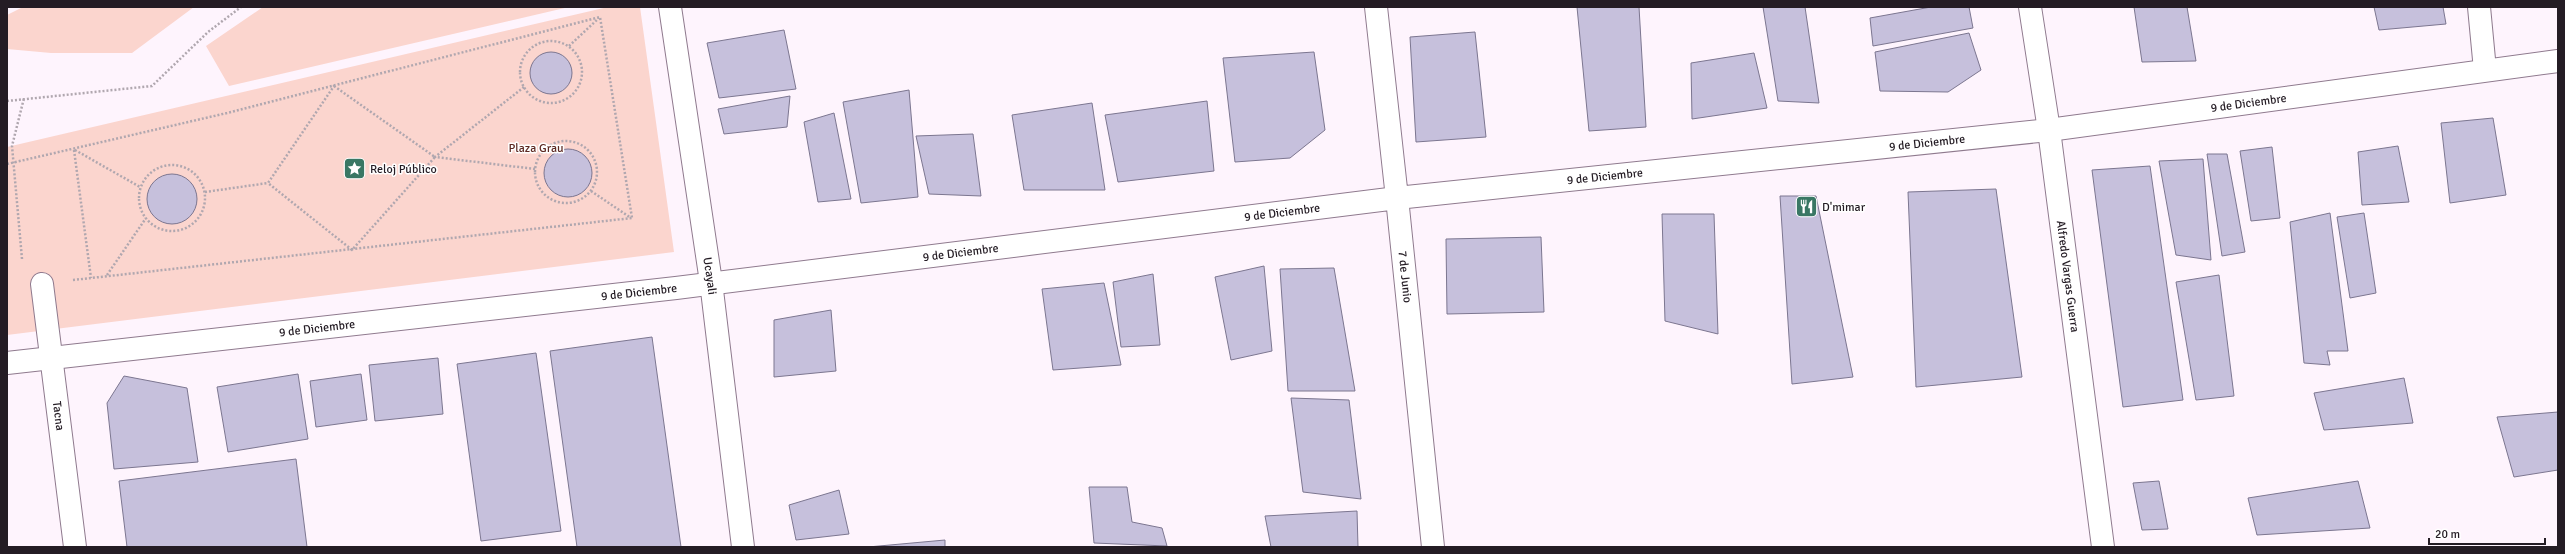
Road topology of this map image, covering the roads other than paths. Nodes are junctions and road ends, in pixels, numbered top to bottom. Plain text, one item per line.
1 (670, 7) edge
2 (1376, 7) edge
3 (2030, 7) edge
4 (2479, 7) edge
5 (2558, 61) edge
6 (2485, 70) junction
7 (2049, 130) junction
8 (1397, 198) junction
9 (711, 282) junction
10 (42, 284) road end
11 (52, 357) junction
12 (7, 363) edge
13 (75, 547) edge
14 (743, 547) edge
15 (1433, 547) edge
16 (2103, 547) edge

1 - 9 street, Ucayali
2 - 8 street, 7 de Junio
3 - 7 street, Alfredo Vargas Guerra
4 - 6 street
5 - 6 street, 9 de Diciembre
6 - 7 street, 9 de Diciembre
7 - 8 street, 9 de Diciembre
7 - 16 street, Alfredo Vargas Guerra
8 - 9 street, 9 de Diciembre
8 - 15 street, 7 de Junio
9 - 11 street, 9 de Diciembre
9 - 14 street, Ucayali
10 - 11 street, Tacna
11 - 12 street, 9 de Diciembre
11 - 13 street, Tacna

